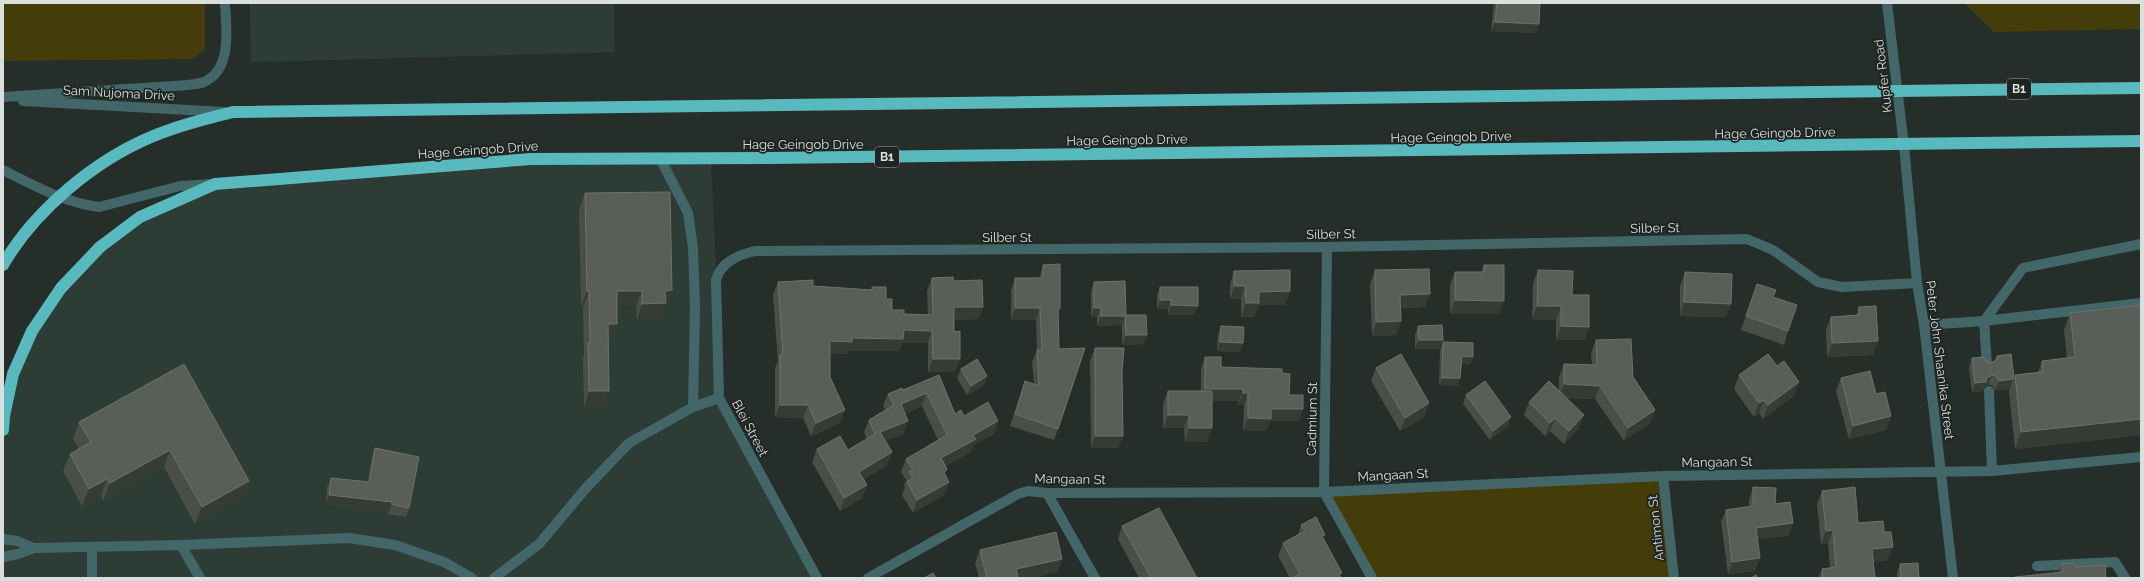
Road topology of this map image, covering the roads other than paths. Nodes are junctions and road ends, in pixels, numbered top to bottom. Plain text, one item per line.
1 (226, 3) edge
2 (1887, 3) edge
3 (2141, 88) edge
4 (1898, 91) junction
5 (3, 97) edge
6 (3, 100) edge
7 (233, 112) junction
8 (2141, 141) edge
9 (1904, 146) junction
10 (660, 158) junction
11 (3, 170) edge
12 (215, 184) junction
13 (59, 196) junction
14 (2141, 244) edge
15 (1327, 247) junction
16 (733, 258) joint
17 (3, 265) edge
18 (1917, 283) junction
19 (2141, 303) edge
20 (1984, 321) junction
21 (1924, 325) junction
22 (1987, 366) edge
23 (1988, 391) dead end
24 (719, 398) junction
25 (693, 406) junction
26 (3, 430) edge
27 (2141, 458) edge
28 (1992, 471) junction
29 (1940, 472) junction
30 (1663, 476) junction
31 (1324, 492) junction
32 (1047, 493) junction
33 (3, 539) edge
34 (181, 545) junction
35 (92, 547) junction
36 (34, 548) junction
37 (3, 557) edge
38 (2038, 566) dead end
39 (92, 578) edge
40 (200, 578) edge
41 (472, 578) edge
42 (494, 578) edge
43 (816, 578) edge
44 (868, 578) edge
45 (1095, 578) edge
46 (1372, 578) edge
47 (1674, 578) edge
48 (1953, 578) edge
49 (2125, 578) edge

1 - 5 street
2 - 4 street, Kupfer Road
3 - 4 highway, B1
4 - 7 highway, B1
4 - 9 street, Kupfer Road
6 - 7 street, Sam Nujoma Drive
7 - 13 highway, B1
8 - 9 highway, B1
9 - 10 highway, Hage Geingob Drive / B1
9 - 18 street, Peter John Shaanika Street
10 - 12 highway, Hage Geingob Drive / B1
10 - 25 street
11 - 13 street
12 - 13 street
12 - 26 highway, Hage Geingob Drive / B1
13 - 17 highway, B1
14 - 20 street
15 - 16 street, Silber St
15 - 18 street, Silber St
15 - 31 street, Cadmium St
16 - 24 street, Blei Street
18 - 21 street, Peter John Shaanika Street
19 - 20 street
20 - 21 street
20 - 22 street
21 - 29 street, Peter John Shaanika Street
23 - 28 street
24 - 25 street
24 - 43 street, Blei Street
25 - 42 street
27 - 28 street, Mangaan St
28 - 29 street, Mangaan St
29 - 30 street, Mangaan St
29 - 48 street, Peter John Shaanika Street
30 - 31 street, Mangaan St
30 - 47 street, Antimon St
31 - 32 street, Mangaan St
31 - 46 street, Cadmium St
32 - 44 street, Mangaan St
32 - 45 street
33 - 36 street
34 - 35 street
34 - 40 street
34 - 41 street
35 - 36 street
35 - 39 street
36 - 37 street
38 - 49 street

